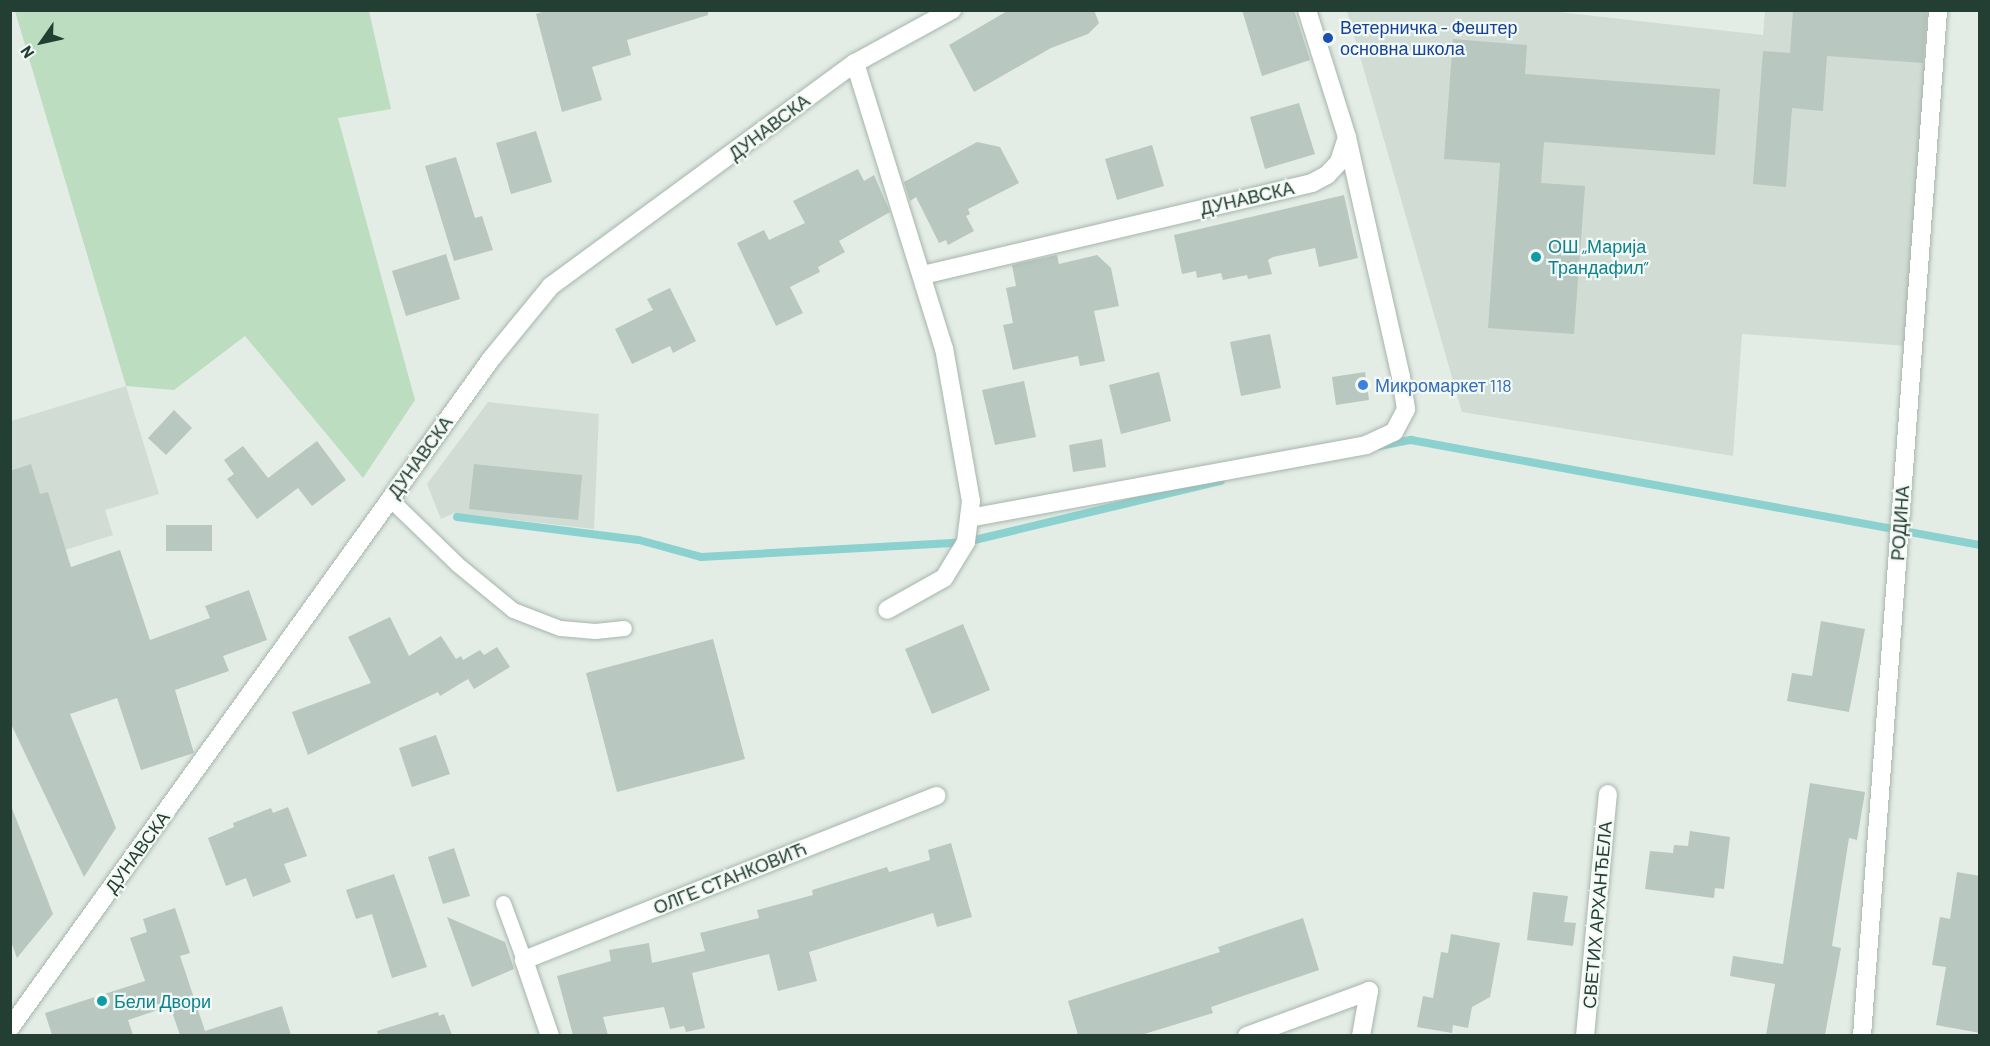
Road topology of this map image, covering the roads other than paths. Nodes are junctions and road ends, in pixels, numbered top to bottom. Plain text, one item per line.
1 (952, 10) edge
2 (1307, 10) edge
3 (1938, 10) edge
4 (855, 63) junction
5 (1347, 137) junction
6 (923, 275) junction
7 (390, 499) junction
8 (969, 518) junction
9 (887, 610) dead end
10 (624, 627) dead end
11 (1608, 794) dead end
12 (937, 796) dead end
13 (503, 903) dead end
14 (524, 960) junction
15 (10, 1028) edge
16 (550, 1035) edge
17 (1247, 1035) edge
18 (1361, 1035) edge
19 (1585, 1035) edge
20 (1862, 1035) edge

1 - 4 street, ДУНАВСКА
2 - 5 street
3 - 20 street, РОДИНА
4 - 6 street
4 - 7 street, ДУНАВСКА
5 - 6 street, ДУНАВСКА
5 - 8 street
6 - 8 street
7 - 10 lane
7 - 15 street, ДУНАВСКА
8 - 9 street
11 - 19 street, СВЕТИХ АРХАНЂЕЛА
12 - 14 street, ОЛГЕ СТАНКОВИЋ
13 - 14 lane
14 - 16 street
17 - 18 street

